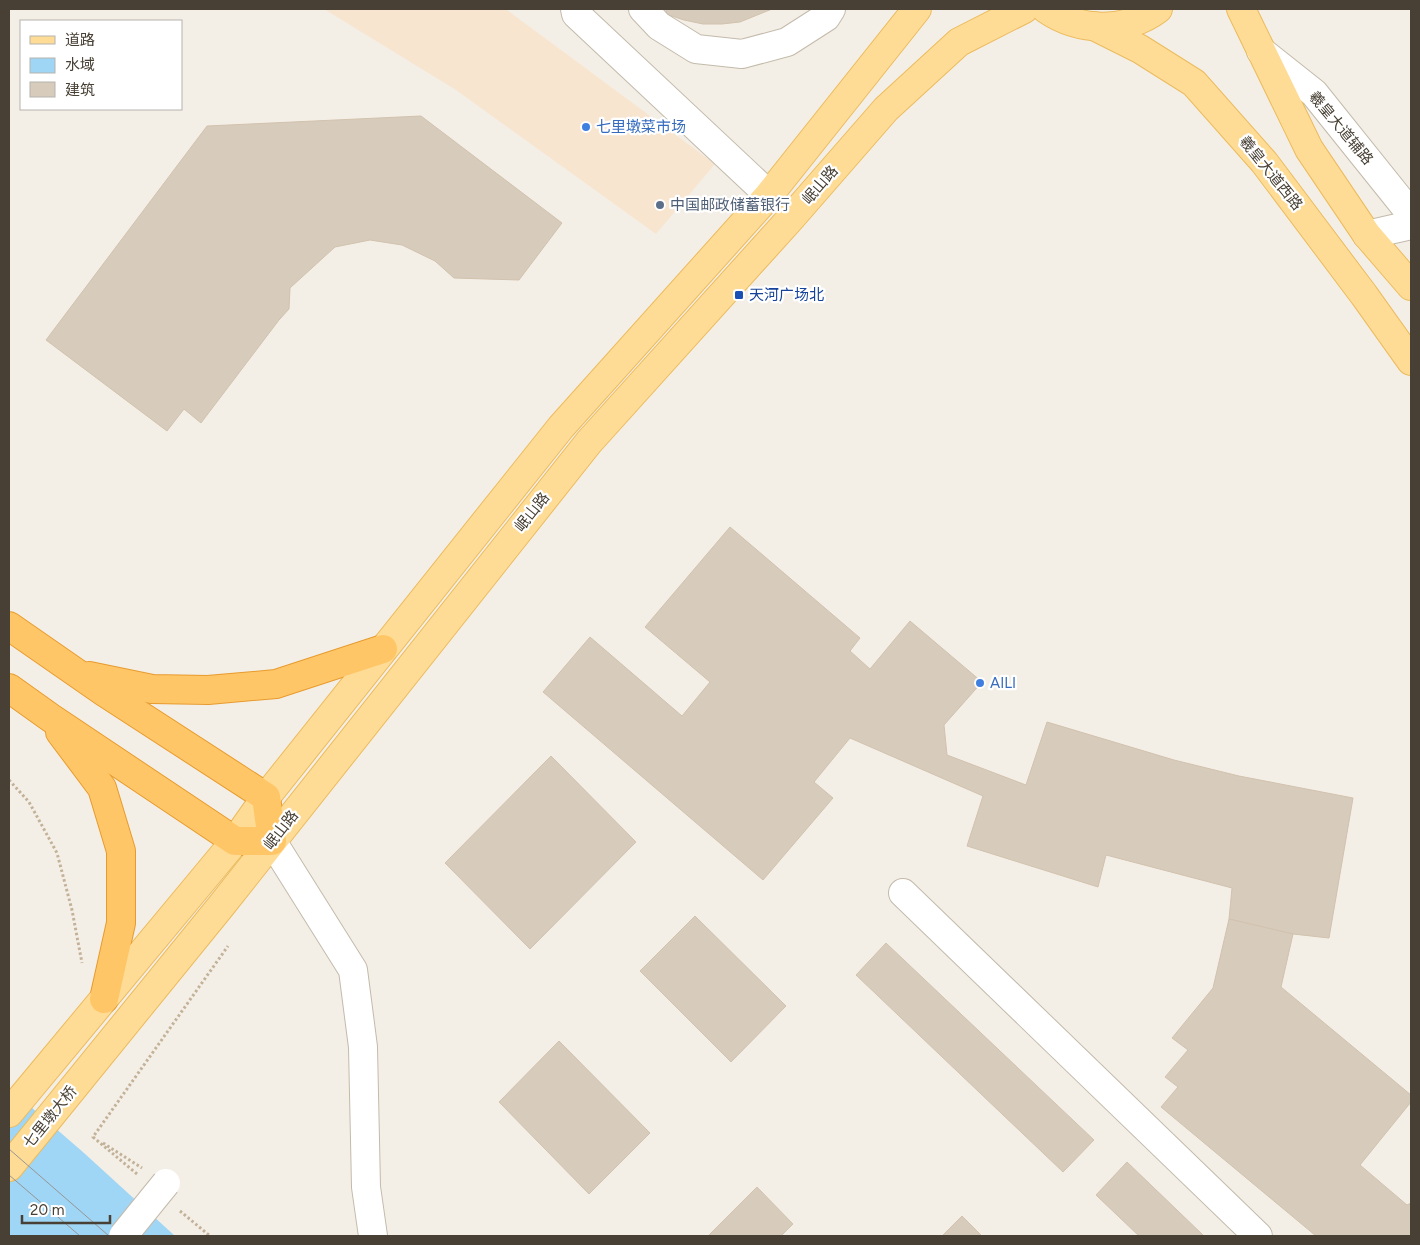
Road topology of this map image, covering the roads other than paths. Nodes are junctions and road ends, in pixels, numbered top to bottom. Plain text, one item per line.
1 (575, 9) edge
2 (643, 9) edge
3 (831, 9) edge
4 (917, 9) edge
5 (1024, 9) edge
6 (1046, 9) edge
7 (1158, 9) edge
8 (1241, 9) edge
9 (1094, 26) junction
10 (1261, 50) junction
11 (769, 195) junction
12 (1411, 214) edge
13 (1411, 225) edge
14 (1367, 235) junction
15 (1411, 286) edge
16 (1411, 361) edge
17 (9, 626) edge
18 (383, 649) junction
19 (79, 674) junction
20 (9, 688) edge
21 (51, 718) junction
22 (266, 797) junction
23 (235, 840) junction
24 (272, 840) junction
25 (903, 893) dead end
26 (104, 999) junction
27 (91, 1066) joint
28 (9, 1113) edge
29 (9, 1167) edge
30 (161, 1189) road end
31 (123, 1236) edge
32 (373, 1236) edge
33 (1258, 1236) edge

1 - 11 street
2 - 3 street
4 - 11 main road, 岷山路
5 - 24 main road, 岷山路
6 - 9 main road
7 - 9 main road
8 - 10 main road
9 - 16 main road, 羲皇大道西路
10 - 12 street, 羲皇大道辅路
10 - 14 main road
11 - 18 main road, 岷山路
13 - 14 street
14 - 15 main road
17 - 19 highway
18 - 19 highway
18 - 22 main road, 岷山路
19 - 22 highway
20 - 21 highway
21 - 23 highway
21 - 26 highway
22 - 23 main road, 岷山路
22 - 24 highway
23 - 24 highway
23 - 26 main road, 岷山路
24 - 27 main road, 岷山路
24 - 32 street
25 - 33 street
26 - 28 main road, 岷山路
27 - 29 main road, 七里墩大桥
30 - 31 street, bridge

